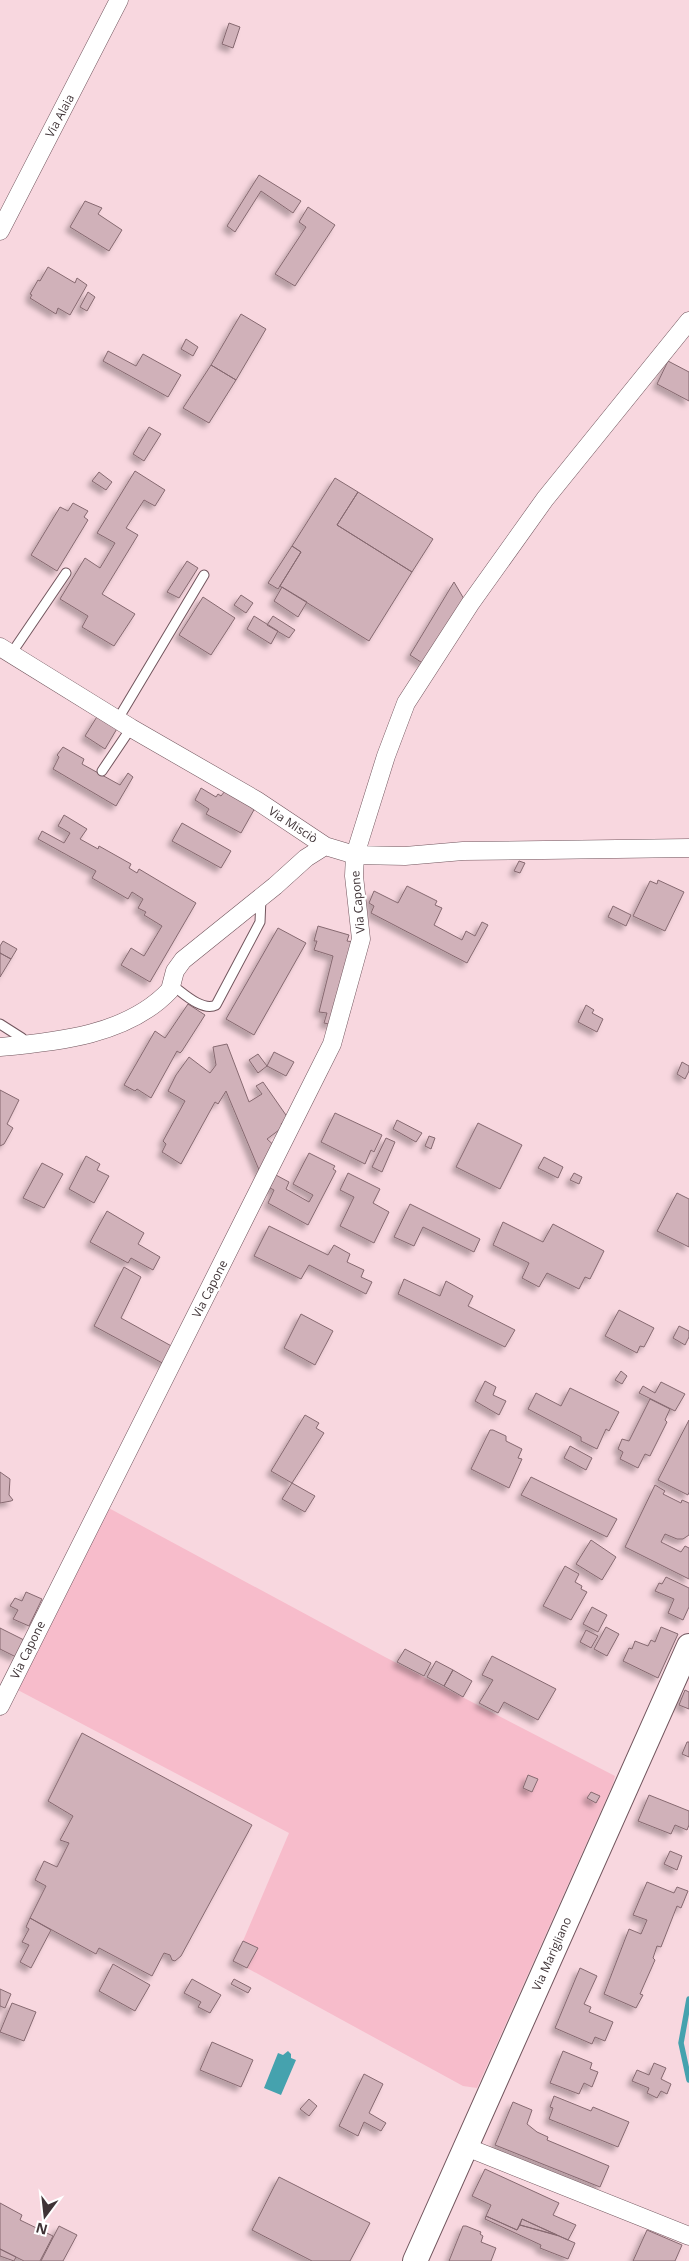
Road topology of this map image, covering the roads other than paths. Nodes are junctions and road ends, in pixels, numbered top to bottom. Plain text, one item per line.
1 (119, 0) edge
2 (0, 231) edge
3 (689, 321) edge
4 (66, 573) dead end
5 (204, 575) dead end
6 (6, 650) edge
7 (124, 723) junction
8 (102, 771) dead end
9 (325, 846) junction
10 (689, 848) edge
11 (355, 855) junction
12 (260, 898) junction
13 (172, 984) junction
14 (0, 1024) edge
15 (23, 1045) junction
16 (0, 1047) edge
17 (689, 1646) edge
18 (0, 1706) edge
19 (466, 2147) junction
20 (689, 2236) edge
21 (415, 2261) edge

1 - 2 street, Via Alaia
3 - 11 street, Via Capone
4 - 6 lane
5 - 7 lane
6 - 7 street, Via Misciò
7 - 8 lane
7 - 9 street, Via Misciò
9 - 11 street, Via Misciò
9 - 12 street
10 - 11 street, Via Misciò
11 - 18 street, Via Capone
12 - 13 street
12 - 13 lane
13 - 15 street
14 - 15 lane
15 - 16 street
17 - 19 street, Via Marigliano
19 - 20 street
19 - 21 street, Via Marigliano

